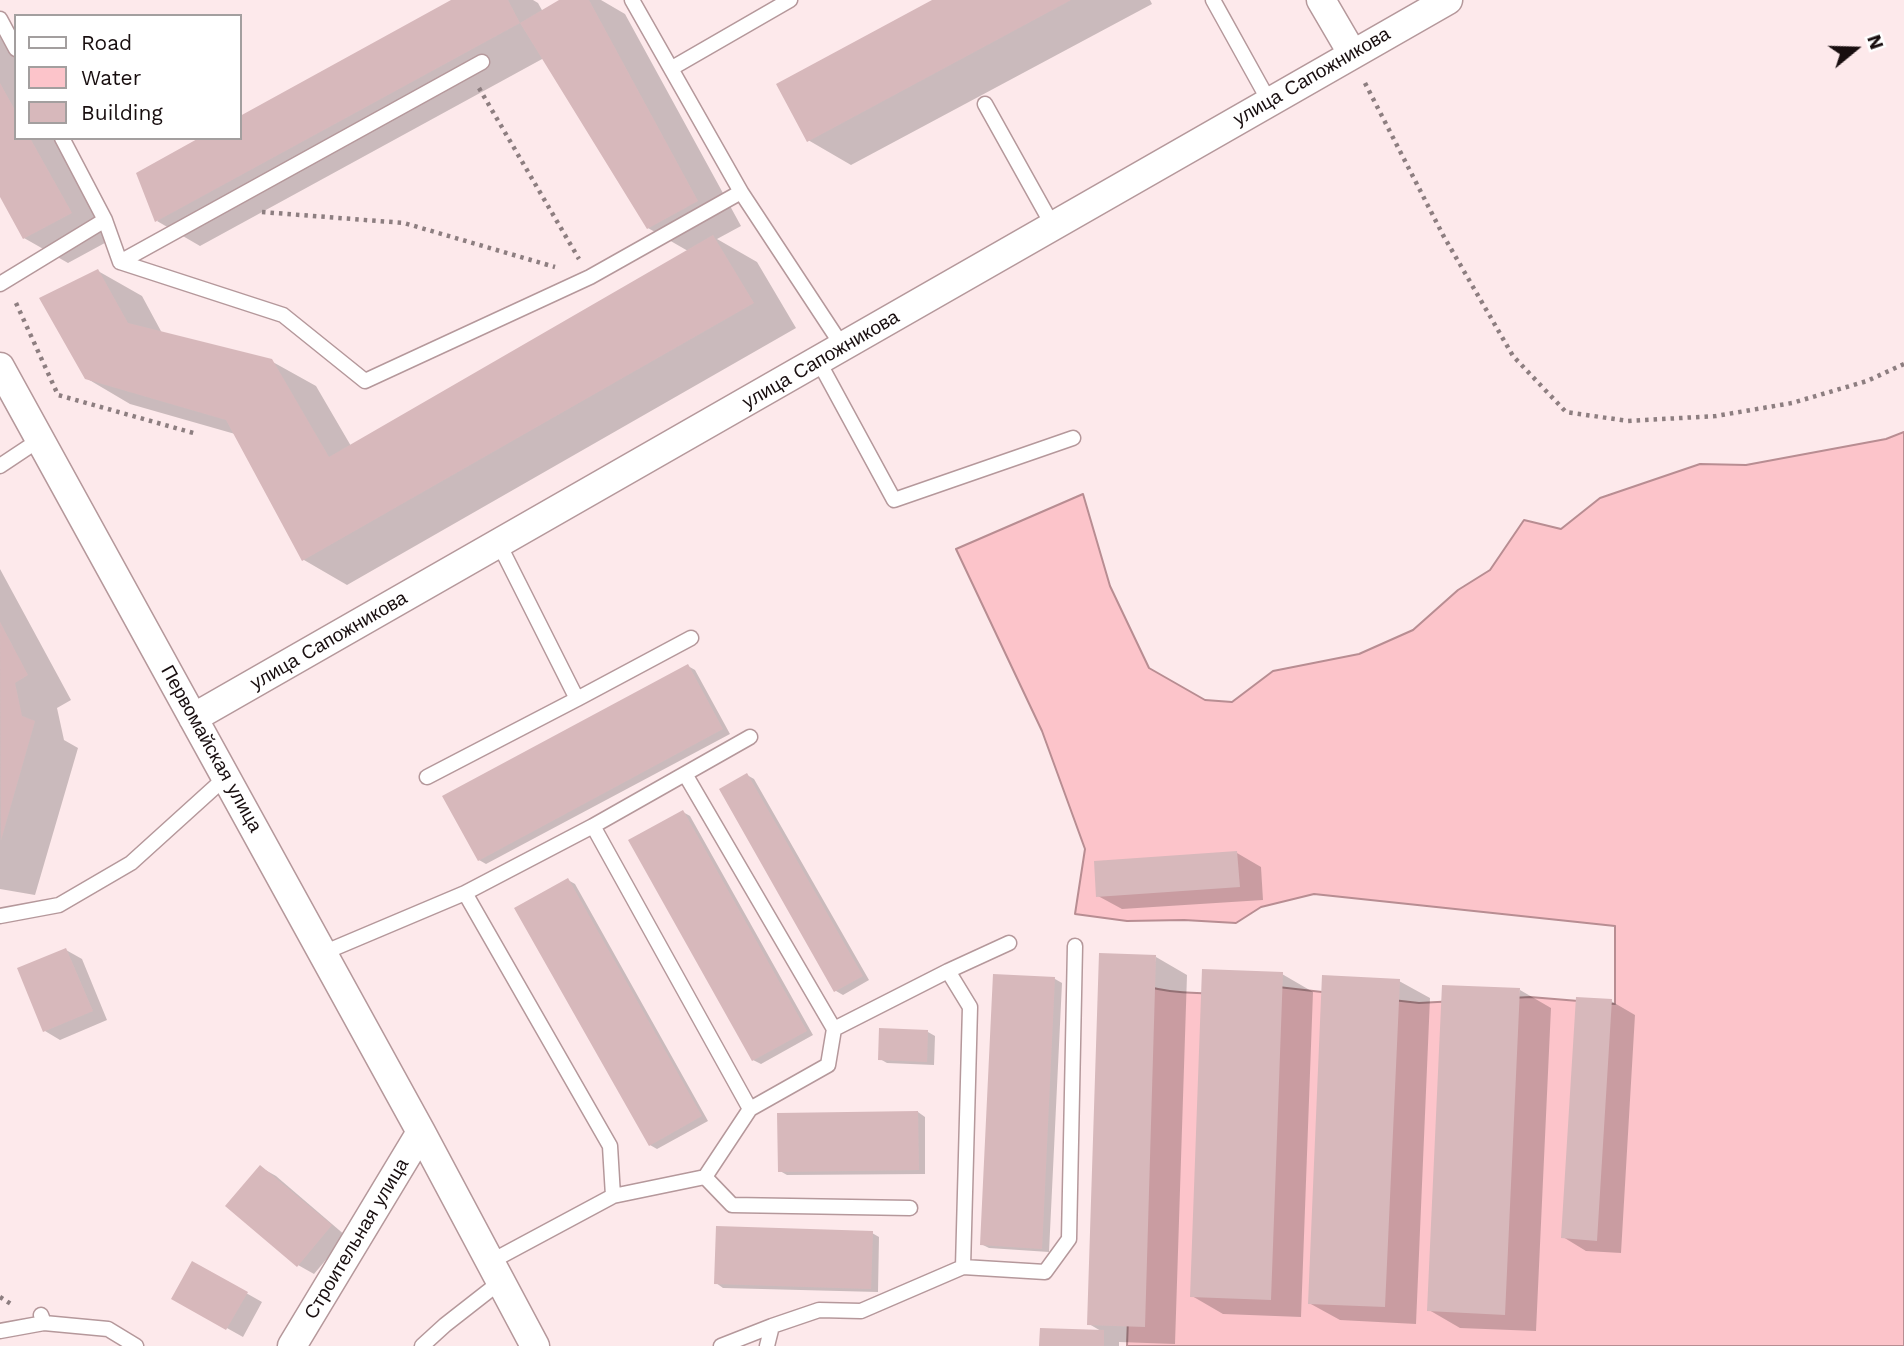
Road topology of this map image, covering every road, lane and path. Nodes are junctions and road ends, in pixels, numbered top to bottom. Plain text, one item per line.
1 (632, 0) edge
2 (790, 0) edge
3 (1213, 0) edge
4 (1321, 0) edge
5 (1448, 0) edge
6 (0, 19) edge
7 (14, 45) edge
8 (1352, 53) junction
9 (482, 62) dead end
10 (672, 68) junction
11 (468, 69) junction
12 (1269, 102) junction
13 (985, 104) dead end
14 (63, 140) edge
15 (741, 192) junction
16 (220, 209) junction
17 (105, 220) junction
18 (1053, 226) junction
19 (120, 262) junction
20 (590, 277) junction
21 (3, 282) edge
22 (844, 347) junction
23 (819, 362) junction
24 (1904, 364) edge
25 (0, 367) edge
26 (197, 435) dead end
27 (1073, 438) dead end
28 (40, 440) junction
29 (0, 466) edge
30 (499, 544) junction
31 (691, 638) dead end
32 (577, 699) junction
33 (193, 718) junction
34 (751, 737) dead end
35 (685, 774) junction
36 (226, 777) junction
37 (427, 777) dead end
38 (593, 826) junction
39 (465, 893) junction
40 (0, 916) edge
41 (1009, 943) dead end
42 (1075, 946) dead end
43 (323, 953) junction
44 (948, 971) junction
45 (834, 1029) junction
46 (750, 1110) junction
47 (421, 1132) junction
48 (705, 1177) junction
49 (613, 1196) junction
50 (911, 1208) dead end
51 (963, 1267) junction
52 (495, 1272) junction
53 (772, 1326) junction
54 (0, 1331) edge
55 (136, 1346) edge
56 (292, 1346) edge
57 (422, 1346) edge
58 (535, 1346) edge
59 (721, 1346) edge
60 (768, 1346) edge

1 - 10 lane
2 - 10 lane
3 - 12 lane
4 - 8 street
5 - 8 street, улица Сапожникова
6 - 7 lane
8 - 12 street, улица Сапожникова
8 - 24 path
9 - 11 lane
10 - 15 lane
11 - 16 lane
11 - 20 path
12 - 18 street, улица Сапожникова
13 - 18 lane
14 - 17 lane
15 - 20 lane
15 - 22 lane
16 - 19 lane
16 - 20 path
17 - 19 lane
17 - 21 lane
18 - 22 street, улица Сапожникова
19 - 20 lane
21 - 26 path
22 - 23 street, улица Сапожникова
23 - 27 lane
23 - 30 street, улица Сапожникова
25 - 28 street, Первомайская улица
28 - 29 lane
28 - 33 street, Первомайская улица
30 - 32 lane
30 - 33 street, улица Сапожникова
31 - 32 lane
32 - 37 lane
33 - 36 street, Первомайская улица
34 - 35 lane
35 - 38 lane
35 - 45 lane
36 - 40 lane
36 - 43 street, Первомайская улица
38 - 39 lane
38 - 46 lane
39 - 43 lane
39 - 49 lane
41 - 44 lane
42 - 51 lane
43 - 47 street, Первомайская улица
44 - 45 lane
44 - 51 lane
45 - 46 lane
46 - 48 lane
47 - 52 street, Первомайская улица
47 - 56 street, Строительная улица
48 - 49 lane
48 - 50 lane
49 - 52 lane
51 - 53 lane
52 - 57 lane
52 - 58 street, Первомайская улица
53 - 59 lane
53 - 60 lane
54 - 55 lane

